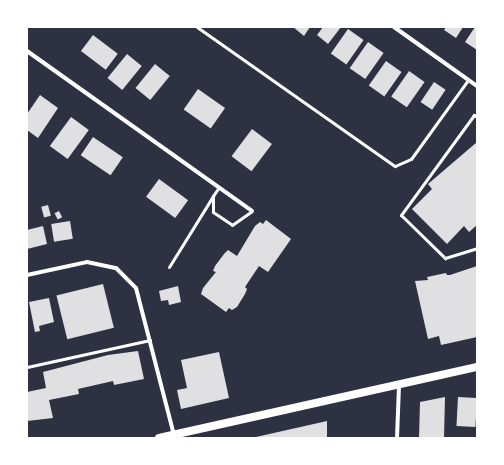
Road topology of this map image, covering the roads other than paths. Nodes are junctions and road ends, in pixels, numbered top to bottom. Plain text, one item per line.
1 (197, 27) edge
2 (394, 27) edge
3 (27, 50) edge
4 (468, 80) junction
5 (477, 86) edge
6 (477, 117) edge
7 (219, 187) junction
8 (212, 196) junction
9 (252, 211) joint
10 (477, 248) edge
11 (169, 267) dead end
12 (27, 276) edge
13 (150, 340) junction
14 (477, 367) edge
15 (27, 368) edge
16 (399, 385) junction
17 (174, 435) junction
18 (159, 438) edge
19 (397, 438) edge

1 - 4 lane
2 - 4 street
3 - 7 street
4 - 5 street
6 - 10 lane
7 - 8 lane
7 - 9 street
8 - 9 lane
8 - 11 lane
12 - 13 street
13 - 15 lane
13 - 17 street
14 - 16 main road
16 - 17 main road
16 - 19 street
17 - 18 main road

